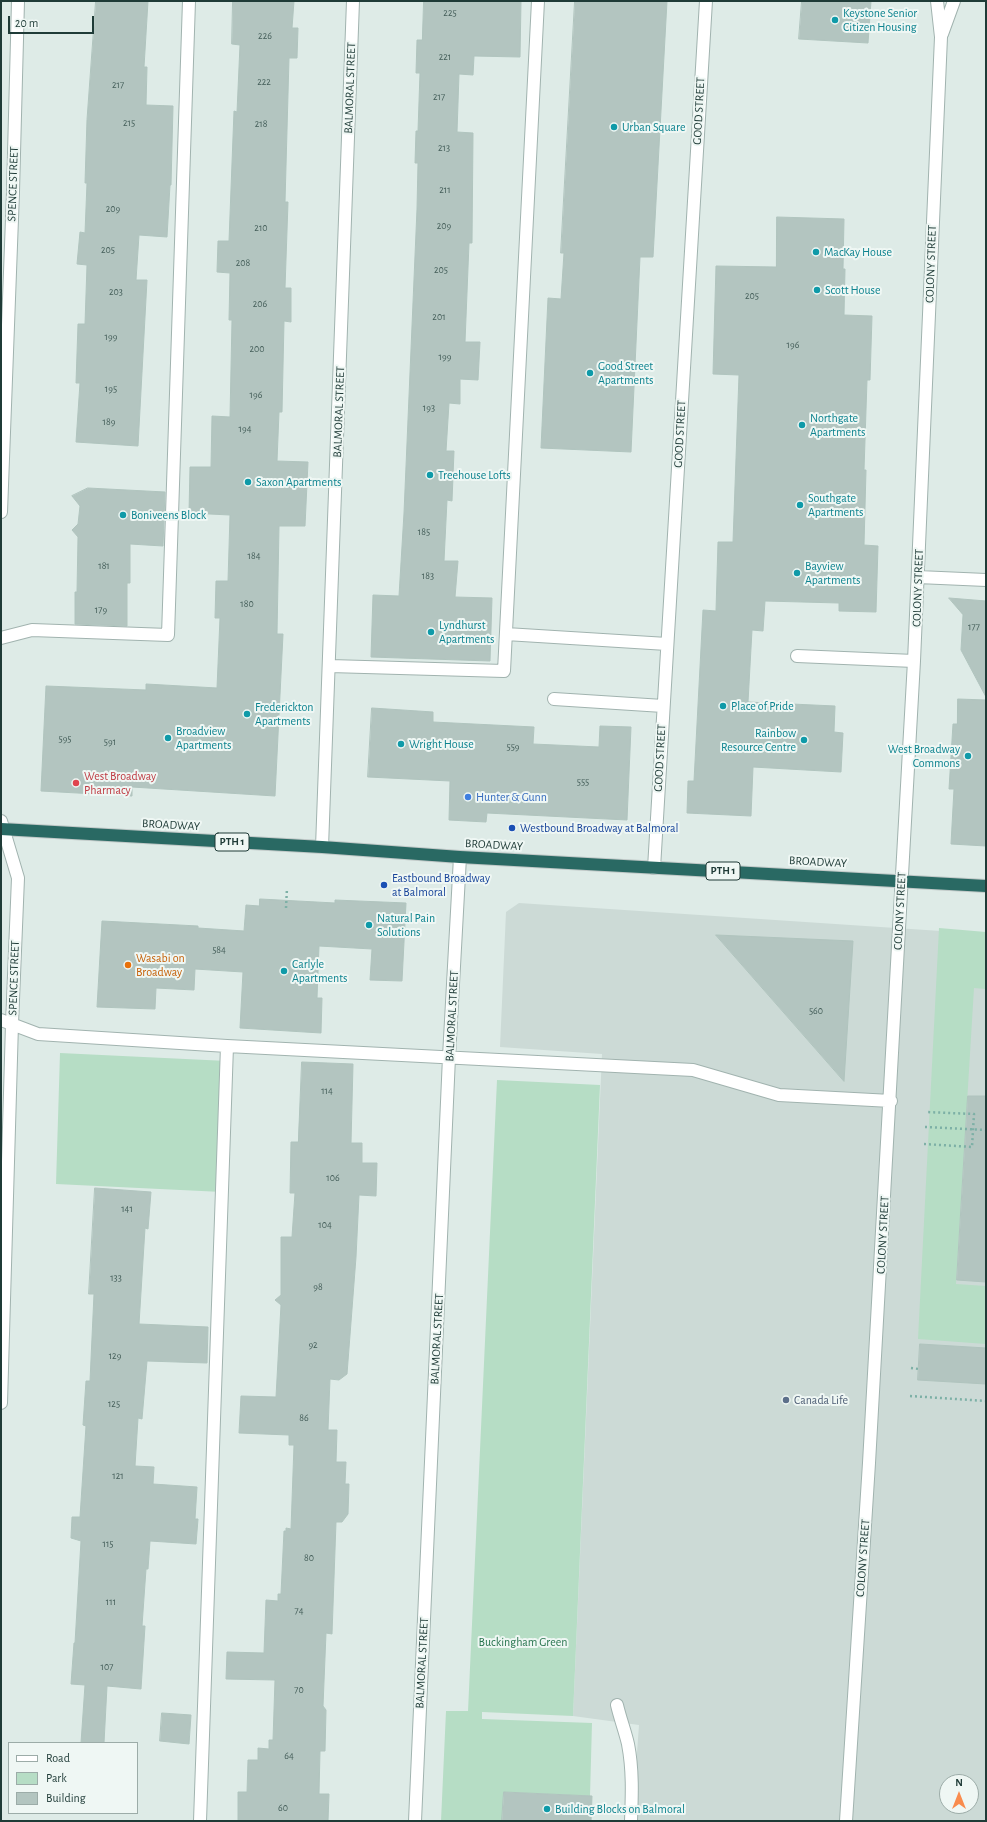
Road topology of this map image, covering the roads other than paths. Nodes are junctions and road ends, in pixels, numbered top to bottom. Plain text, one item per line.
1 (18, 1) edge
2 (189, 1) edge
3 (353, 1) edge
4 (538, 1) edge
5 (706, 1) edge
6 (937, 1) edge
7 (954, 1) edge
8 (941, 37) junction
9 (1, 512) edge
10 (918, 577) junction
11 (986, 580) edge
12 (506, 634) junction
13 (1, 638) edge
14 (667, 644) junction
15 (797, 656) dead end
16 (914, 661) junction
17 (330, 666) junction
18 (554, 699) dead end
19 (663, 706) junction
20 (2, 827) edge
21 (322, 847) junction
22 (460, 857) junction
23 (654, 868) junction
24 (901, 881) junction
25 (986, 886) edge
26 (6, 1022) edge
27 (227, 1046) junction
28 (449, 1058) junction
29 (891, 1101) junction
30 (1, 1403) edge
31 (617, 1705) dead end
32 (200, 1821) edge
33 (415, 1821) edge
34 (631, 1821) edge
35 (846, 1821) edge

1 - 9 street, SPENCE STREET
2 - 13 street
3 - 17 street, BALMORAL STREET
4 - 12 street
5 - 14 street, GOOD STREET
6 - 8 street, COLONY STREET
7 - 8 street
8 - 10 street, COLONY STREET
10 - 11 street
10 - 16 street, COLONY STREET
12 - 14 street
12 - 17 street
14 - 19 street, GOOD STREET
15 - 16 street
16 - 24 street, COLONY STREET
17 - 21 street, BALMORAL STREET
18 - 19 street
19 - 23 street, GOOD STREET
20 - 21 highway, BROADWAY / PTH 1
20 - 26 street, SPENCE STREET
21 - 22 highway, BROADWAY / PTH 1
22 - 23 highway, BROADWAY / PTH 1
22 - 28 street, BALMORAL STREET
23 - 24 highway, BROADWAY / PTH 1
24 - 25 highway, BROADWAY / PTH 1
24 - 29 street, COLONY STREET
26 - 27 street
26 - 30 street, SPENCE STREET
27 - 28 street
27 - 32 street
28 - 29 street
28 - 33 street, BALMORAL STREET
29 - 35 street, COLONY STREET
31 - 34 street

